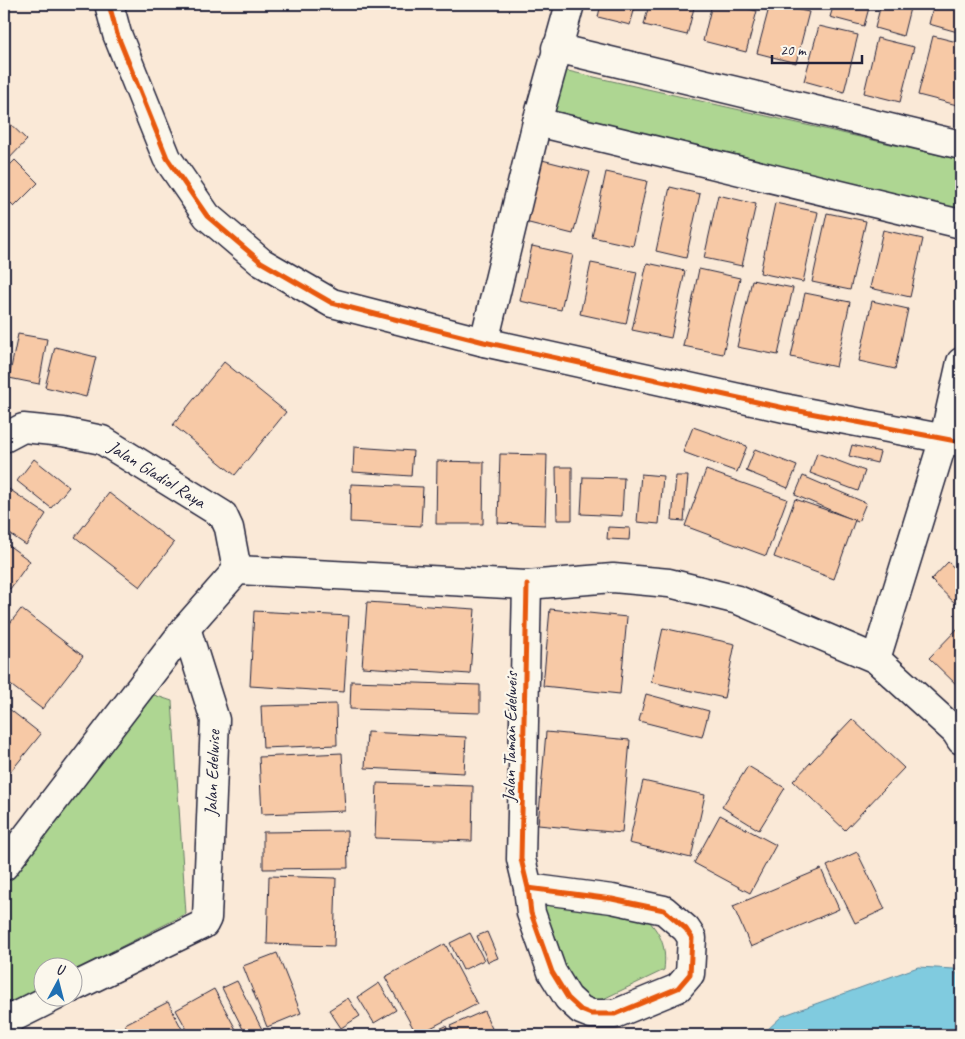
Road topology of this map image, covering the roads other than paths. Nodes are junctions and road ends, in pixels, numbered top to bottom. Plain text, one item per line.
1 (109, 4) edge
2 (570, 4) edge
3 (556, 48) junction
4 (537, 122) junction
5 (961, 145) edge
6 (961, 224) edge
7 (484, 342) junction
8 (961, 362) edge
9 (4, 438) edge
10 (953, 440) edge
11 (237, 570) junction
12 (527, 585) junction
13 (186, 628) junction
14 (876, 660) junction
15 (961, 740) edge
16 (4, 866) edge
17 (528, 888) junction
18 (82, 983) edge
19 (36, 1006) edge
20 (4, 1022) edge

1 - 7 street
2 - 3 street
3 - 4 street
3 - 5 street
4 - 6 street
4 - 7 street
7 - 10 street
8 - 10 street
9 - 11 street, Jalan Gladiol Raya
10 - 14 street
11 - 12 street
11 - 13 street
12 - 14 street
12 - 17 street, Jalan Taman Edelweis
13 - 16 street
13 - 18 street, Jalan Edelwise
14 - 15 street
17 - 17 street, Jalan Taman Edelweis
19 - 20 street

